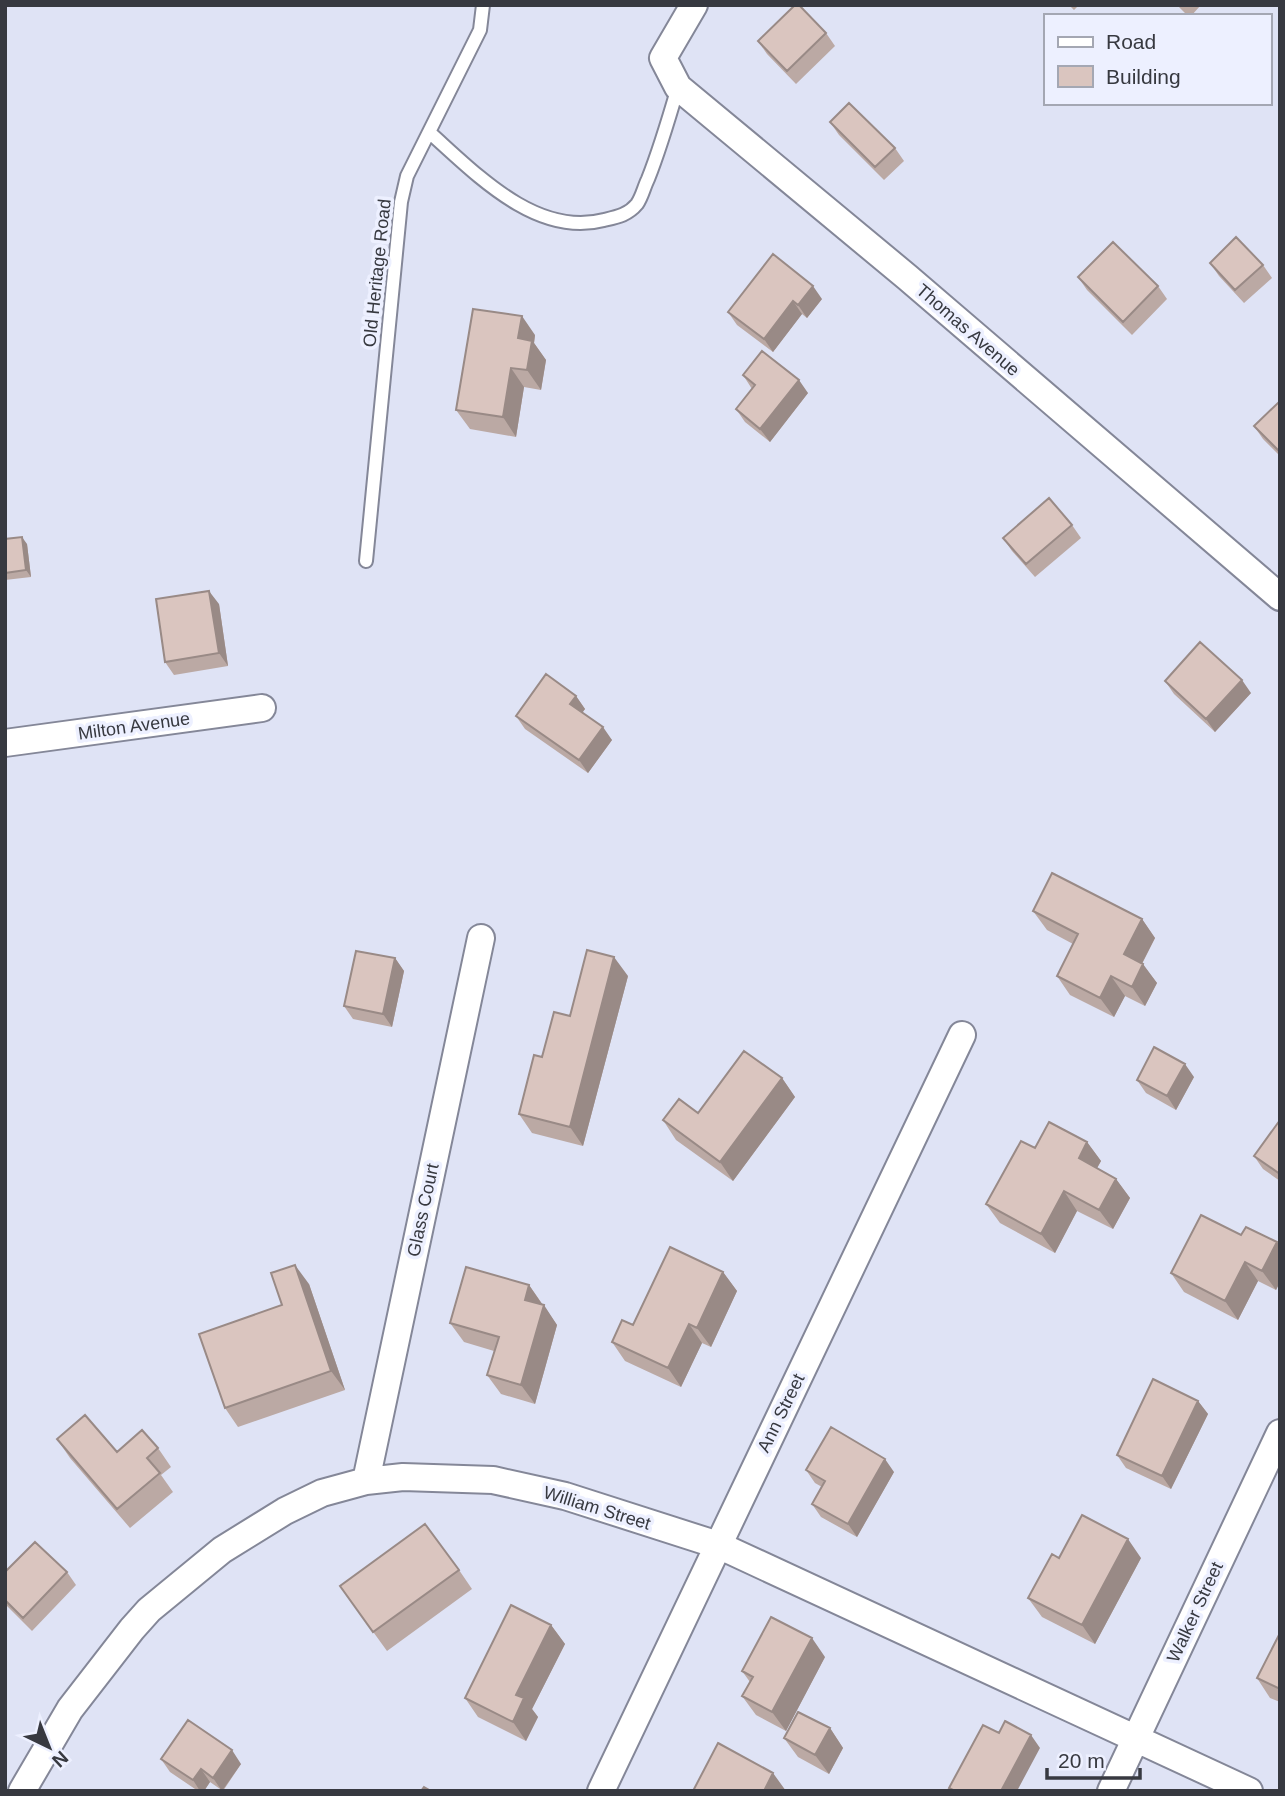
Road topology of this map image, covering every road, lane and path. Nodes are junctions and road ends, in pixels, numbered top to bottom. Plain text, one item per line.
1 (483, 5) edge
2 (694, 5) edge
3 (678, 87) junction
4 (429, 132) junction
5 (366, 561) dead end
6 (1280, 597) edge
7 (262, 708) dead end
8 (5, 743) edge
9 (481, 938) dead end
10 (962, 1035) dead end
11 (1280, 1433) edge
12 (366, 1481) junction
13 (718, 1545) junction
14 (1135, 1739) junction
15 (22, 1791) edge
16 (601, 1791) edge
17 (1111, 1791) edge
18 (1249, 1791) edge

1 - 4 lane, Old Heritage Road
2 - 3 street, Thomas Avenue
3 - 4 lane
3 - 6 street, Thomas Avenue
4 - 5 lane, Old Heritage Road
7 - 8 street, Milton Avenue
9 - 12 street, Glass Court
10 - 13 street, Ann Street
11 - 14 street, Walker Street
12 - 13 street, William Street
12 - 15 street, William Street
13 - 14 street, William Street
13 - 16 street, Ann Street
14 - 17 street, Walker Street
14 - 18 street, William Street

